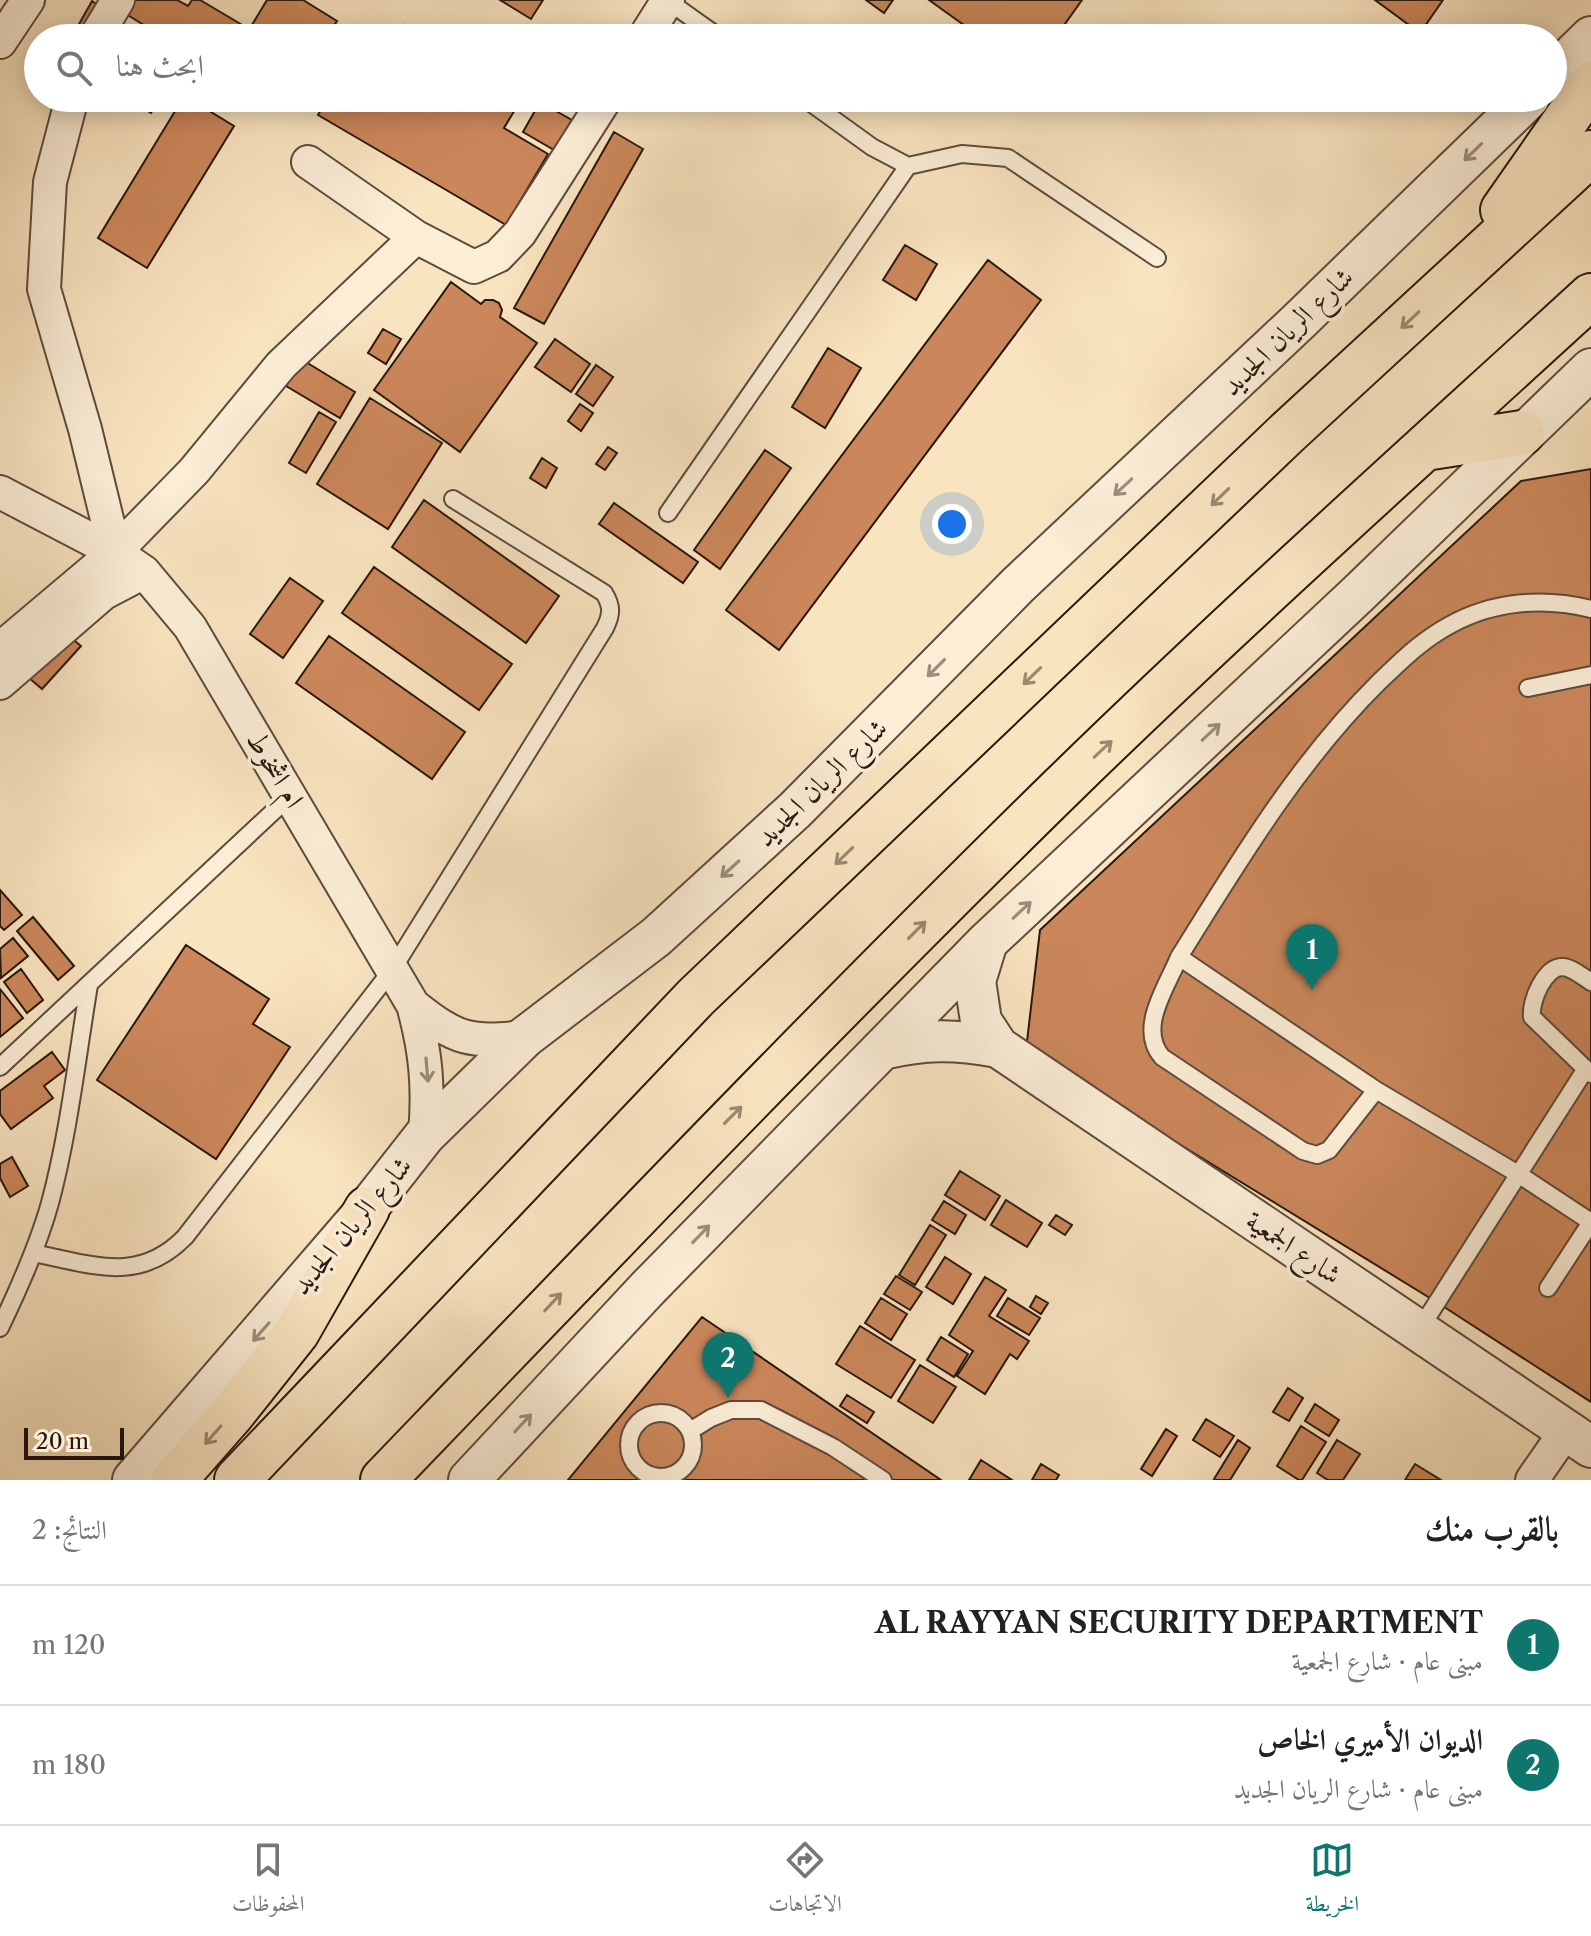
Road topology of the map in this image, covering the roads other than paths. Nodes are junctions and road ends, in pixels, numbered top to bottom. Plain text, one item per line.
1 (28, 0) edge
2 (118, 0) edge
3 (668, 0) edge
4 (103, 24) edge
5 (653, 24) edge
6 (701, 24) edge
7 (1591, 37) edge
8 (0, 42) edge
9 (1567, 60) edge
10 (1591, 84) edge
11 (68, 112) edge
12 (597, 112) edge
13 (823, 112) edge
14 (1515, 112) edge
15 (1591, 153) edge
16 (308, 162) dead end
17 (908, 166) junction
18 (416, 237) junction
19 (1157, 258) dead end
20 (1451, 282) junction
21 (1591, 296) edge
22 (1591, 303) edge
23 (1554, 330) junction
24 (1584, 380) edge
25 (1522, 433) junction
26 (1425, 448) junction
27 (0, 492) edge
28 (453, 499) dead end
29 (668, 513) dead end
30 (115, 552) junction
31 (144, 572) junction
32 (1591, 609) edge
33 (0, 649) edge
34 (1591, 675) edge
35 (0, 683) edge
36 (1528, 688) dead end
37 (291, 795) junction
38 (987, 942) junction
39 (1179, 957) junction
40 (392, 970) junction
41 (1591, 982) edge
42 (89, 985) junction
43 (413, 1005) junction
44 (525, 1037) junction
45 (998, 1047) junction
46 (882, 1049) junction
47 (0, 1067) edge
48 (1588, 1072) edge
49 (1376, 1090) junction
50 (425, 1135) junction
51 (1518, 1174) junction
52 (367, 1209) junction
53 (1591, 1222) edge
54 (33, 1253) junction
55 (1548, 1288) dead end
56 (0, 1328) edge
57 (1418, 1332) junction
58 (524, 1333) junction
59 (690, 1431) junction
60 (1578, 1439) edge
61 (634, 1475) edge
62 (133, 1480) edge
63 (174, 1480) edge
64 (237, 1480) edge
65 (383, 1480) edge
66 (398, 1480) edge
67 (469, 1480) edge
68 (883, 1480) edge
69 (1532, 1480) edge

1 - 8 street
2 - 4 street
3 - 5 street
3 - 6 lane
7 - 9 street
10 - 20 highway
11 - 30 street
12 - 18 street
13 - 17 lane
14 -> 44 street, شارع الريان الجديد
15 - 20 highway
16 - 18 street
17 - 19 lane
17 - 29 lane
18 - 30 street
20 -> 64 highway
21 - 23 highway
22 - 23 highway
23 - 26 highway
24 - 25 street
25 - 26 highway
38 -> 25 street
58 -> 26 highway
27 - 30 street, ام اشخوط
28 - 40 lane
30 - 31 street, ام اشخوط
30 - 33 street
31 - 35 street
31 - 37 street, ام اشخوط
32 - 39 lane
34 - 36 lane
37 - 40 street, ام اشخوط
37 - 42 lane
38 - 45 street, شارع الجمعية
38 - 46 street
39 - 49 lane
39 - 49 lane
40 - 43 street, ام اشخوط
40 - 54 lane
41 - 48 lane
42 - 47 lane
42 - 54 lane
43 - 44 street, ام اشخوط
43 -> 50 street, ام اشخوط
44 - 50 street, شارع الريان الجديد
45 - 46 street, شارع الجمعية
45 - 57 street, شارع الجمعية
67 -> 46 street
48 - 51 lane
49 - 51 lane
50 - 52 street, شارع الريان الجديد
51 - 53 lane
51 - 57 lane
52 -> 62 street, شارع الريان الجديد
52 -> 63 highway
53 - 55 lane
54 - 56 lane
57 - 60 street, شارع الجمعية
58 - 65 highway
58 - 66 highway
59 - 61 lane
59 - 61 lane
59 - 68 lane
60 - 69 street

